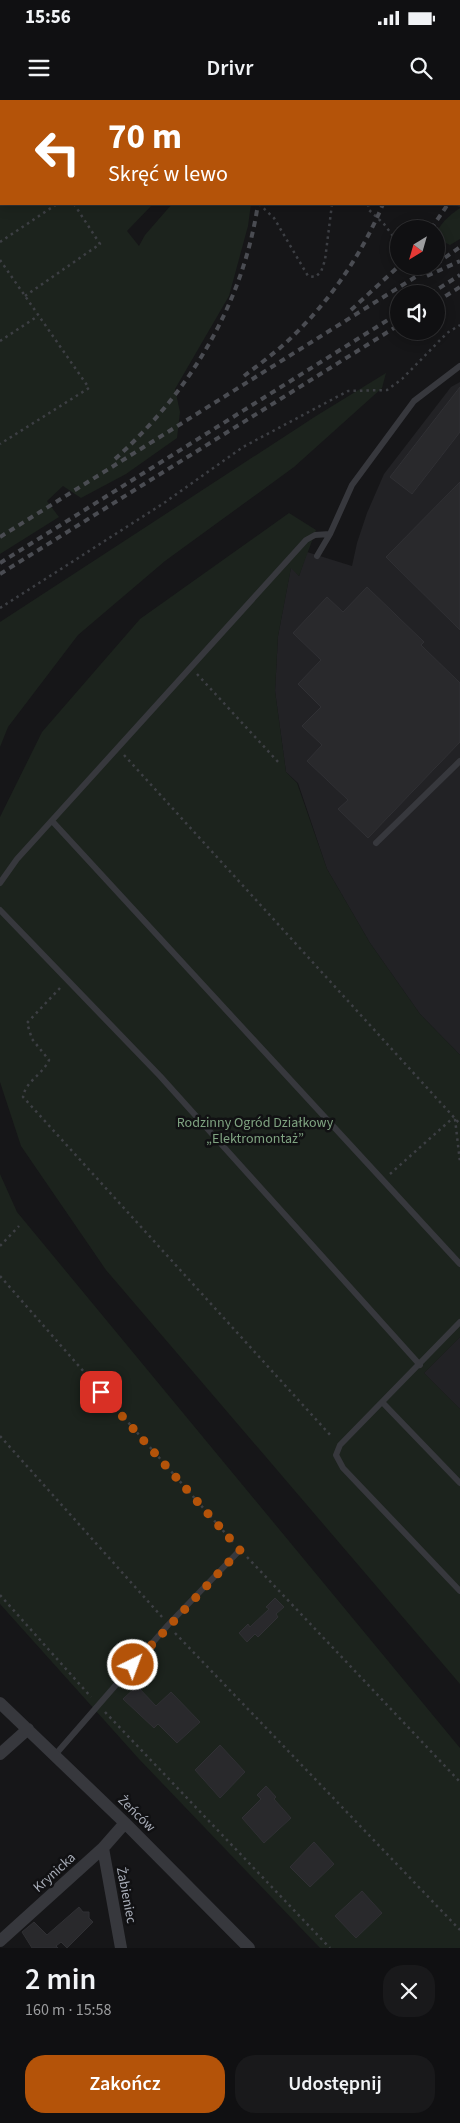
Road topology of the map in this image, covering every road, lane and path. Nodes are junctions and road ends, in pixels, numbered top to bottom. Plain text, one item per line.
1 (56, 205) edge
2 (75, 205) edge
3 (260, 205) edge
4 (332, 205) edge
5 (368, 205) edge
6 (390, 232) edge
7 (0, 242) edge
8 (0, 260) edge
9 (25, 296) junction
10 (38, 316) junction
11 (460, 326) edge
12 (0, 341) edge
13 (460, 366) edge
14 (0, 444) edge
15 (330, 534) junction
16 (317, 556) dead end
17 (0, 608) edge
18 (191, 668) junction
19 (118, 748) junction
20 (460, 761) edge
21 (280, 764) dead end
22 (53, 822) junction
23 (376, 843) dead end
24 (0, 883) edge
25 (0, 910) edge
26 (67, 980) junction
27 (454, 1117) junction
28 (460, 1124) edge
29 (460, 1162) edge
30 (383, 1180) junction
31 (19, 1226) dead end
32 (0, 1246) edge
33 (460, 1264) edge
34 (0, 1276) edge
35 (460, 1322) edge
36 (420, 1365) junction
37 (383, 1403) junction
38 (0, 1436) edge
39 (340, 1446) junction
40 (460, 1483) edge
41 (240, 1550) junction
42 (460, 1591) edge
43 (0, 1595) edge
44 (168, 1625) junction
45 (0, 1703) edge
46 (98, 1704) junction
47 (28, 1729) junction
48 (0, 1754) edge
49 (55, 1755) junction
50 (460, 1782) edge
51 (125, 1823) junction
52 (103, 1848) junction
53 (460, 1930) edge
54 (0, 1941) edge
55 (121, 1948) edge
56 (249, 1948) edge
57 (330, 1948) edge

1 - 7 path
2 - 9 path
3 - 4 path
5 - 6 path
8 - 9 path
9 - 10 path
10 - 12 path
10 - 14 path
11 - 17 path
13 - 15 lane
15 - 16 lane
15 - 18 lane
18 - 19 lane
18 - 21 path
19 - 22 lane
19 - 27 path
20 - 23 lane
22 - 24 lane
22 - 30 lane
25 - 26 lane
26 - 36 lane
26 - 39 path
27 - 28 path
27 - 29 path
27 - 30 path
30 - 33 lane
31 - 32 path
34 - 41 path
35 - 36 lane
36 - 37 lane
37 - 39 lane
37 - 40 lane
38 - 44 path
39 - 42 lane
41 - 44 lane
41 - 50 path
43 - 46 path
44 - 46 lane
44 - 53 path
45 - 47 street, Żeńców
46 - 49 lane
46 - 57 path
47 - 48 street
47 - 49 street, Żeńców
49 - 51 street, Żeńców
51 - 52 street, Krynicka
51 - 56 street, Żeńców
52 - 54 street, Krynicka
52 - 55 street, Żabieniec

